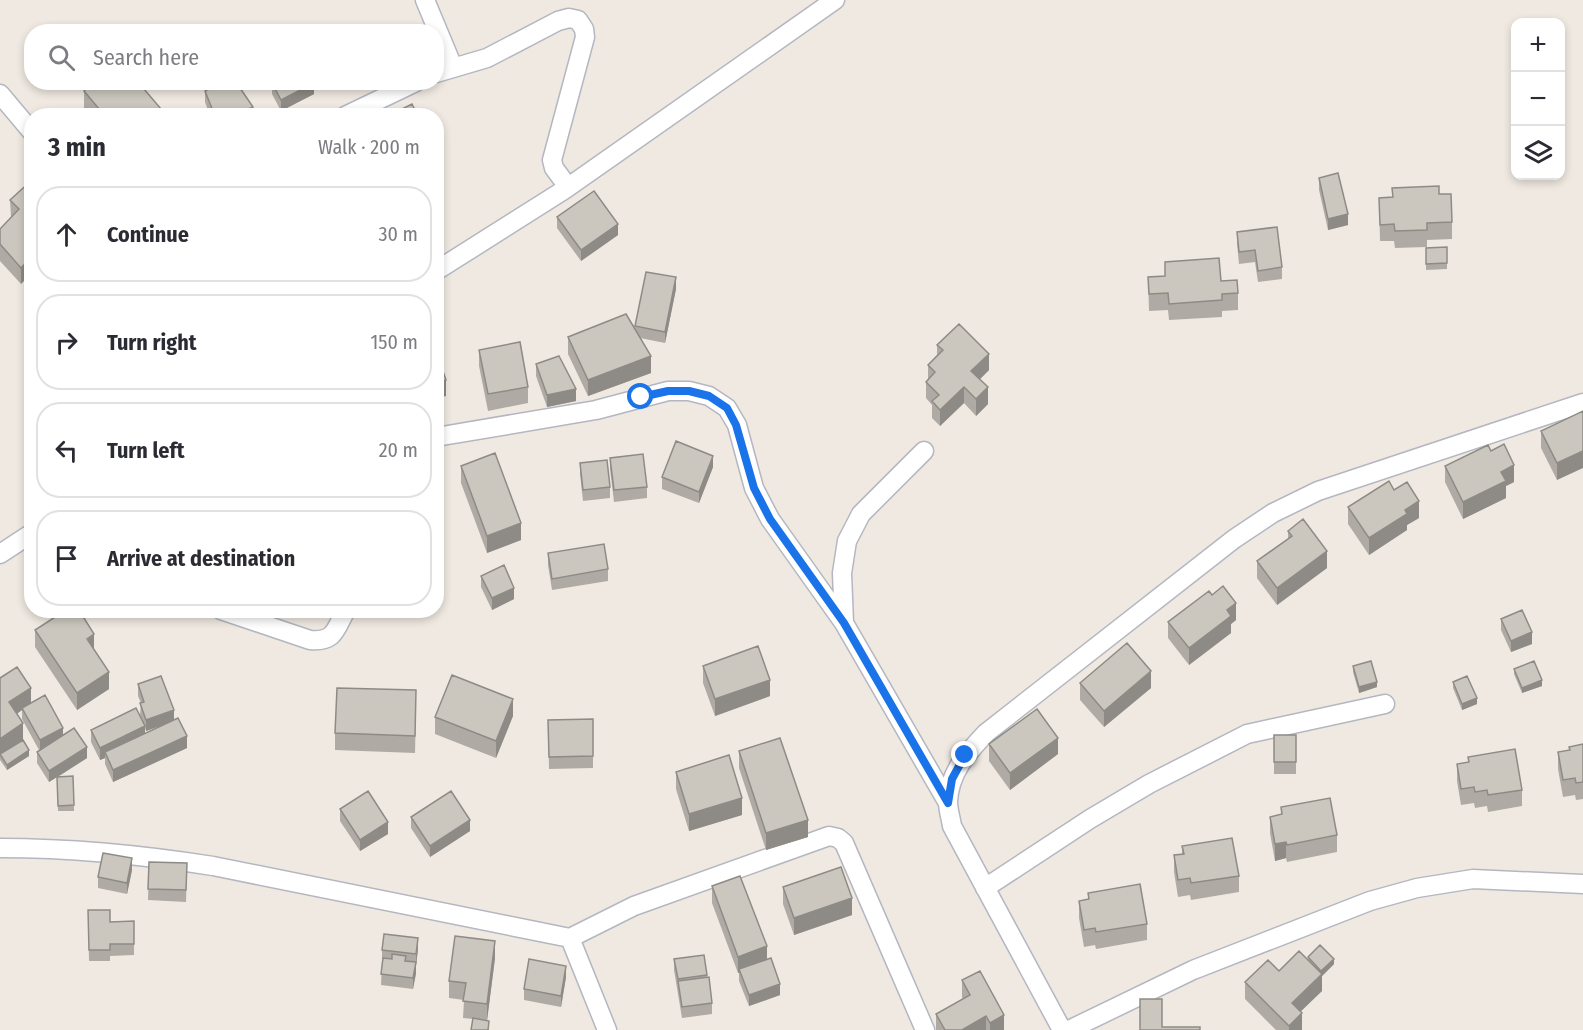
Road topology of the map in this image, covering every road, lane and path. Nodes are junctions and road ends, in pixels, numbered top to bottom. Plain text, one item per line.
1 (425, 0) edge
2 (835, 0) edge
3 (432, 24) edge
4 (445, 70) edge
5 (399, 90) edge
6 (0, 94) edge
7 (362, 108) edge
8 (24, 122) edge
9 (568, 187) junction
10 (444, 266) edge
11 (1583, 403) edge
12 (444, 437) edge
13 (924, 451) dead end
14 (24, 543) edge
15 (0, 554) edge
16 (245, 618) edge
17 (342, 618) edge
18 (844, 623) junction
19 (1385, 704) dead end
20 (948, 803) junction
21 (0, 848) edge
22 (1583, 884) edge
23 (985, 888) junction
24 (570, 938) junction
25 (607, 1030) edge
26 (925, 1030) edge
27 (1062, 1030) edge
28 (1069, 1030) edge

1 - 3 street
2 - 9 street
4 - 9 street
5 - 7 street
6 - 8 street
9 - 10 street
11 - 20 street
12 - 18 street
13 - 18 street
14 - 15 street
16 - 17 street
18 - 20 street
19 - 23 street
20 - 23 street
21 - 24 street
22 - 28 street
23 - 27 street
24 - 25 street
24 - 26 street

